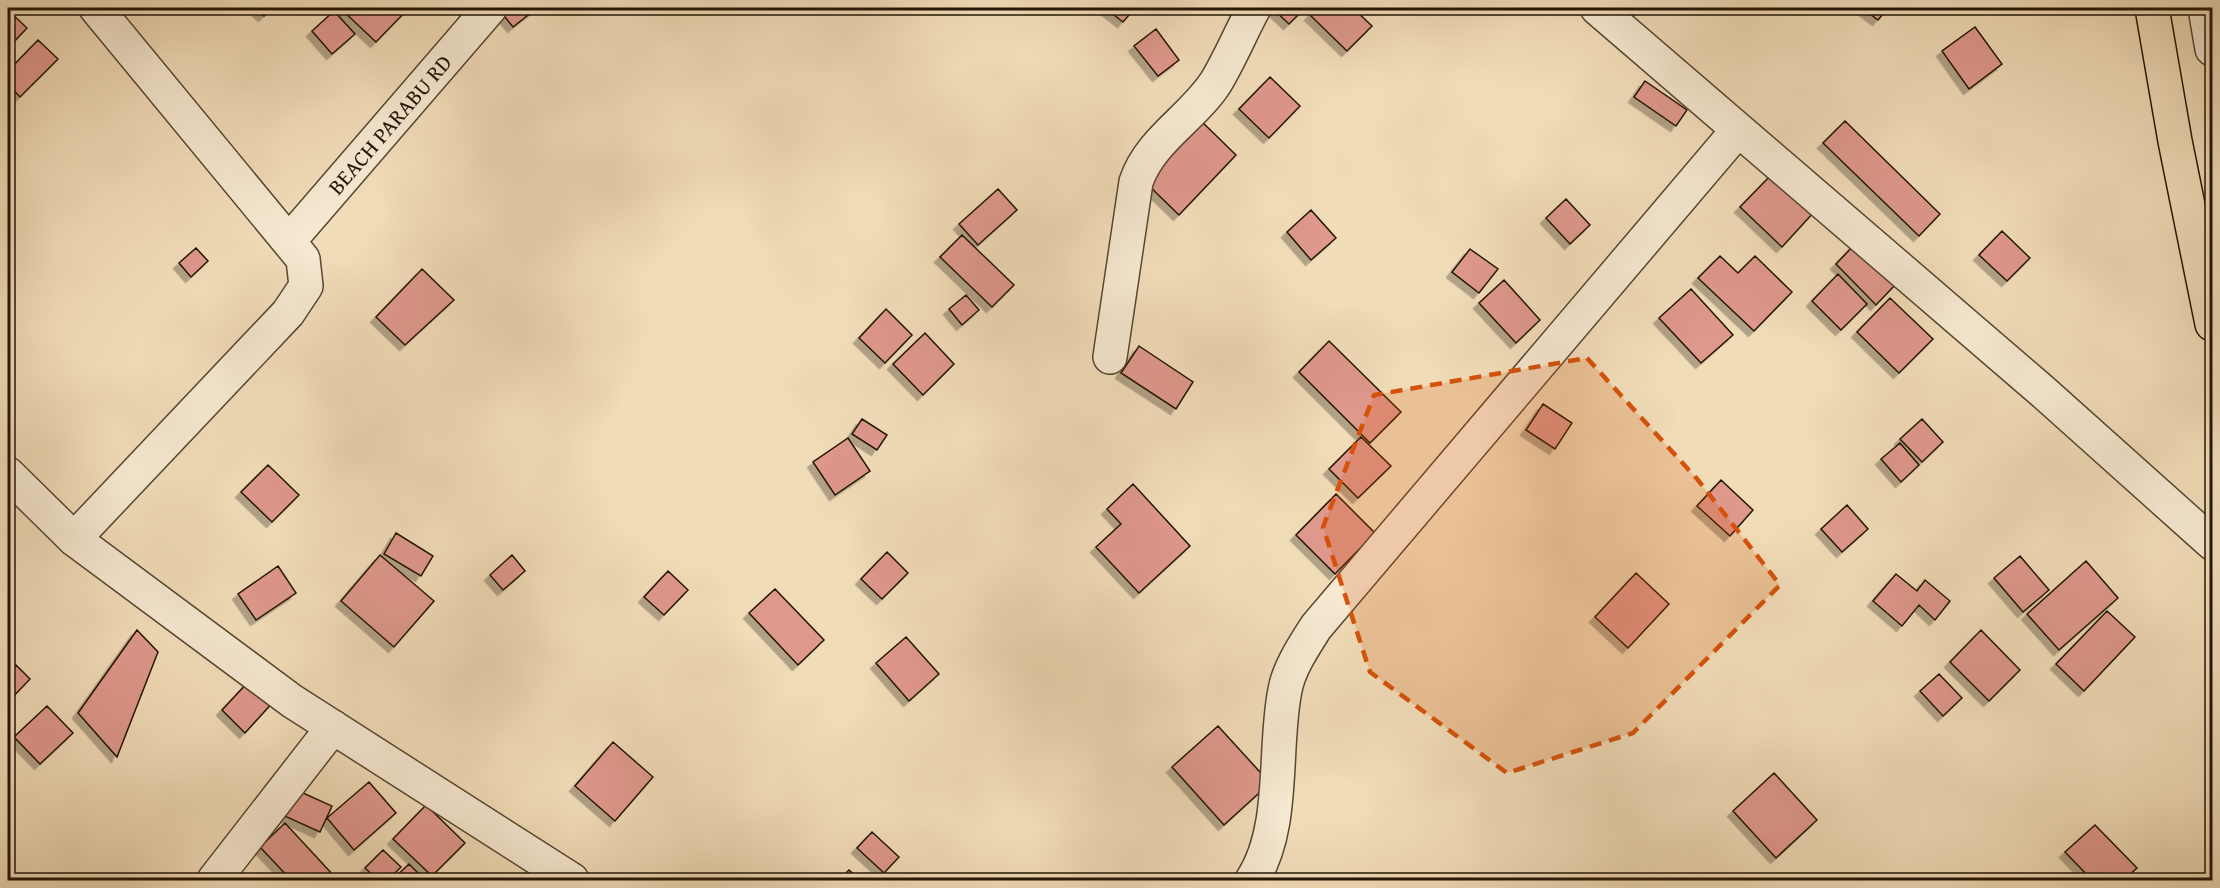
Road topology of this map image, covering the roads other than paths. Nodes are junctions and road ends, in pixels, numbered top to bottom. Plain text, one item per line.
1 (96, 8) edge
2 (490, 8) edge
3 (1254, 8) edge
4 (1598, 8) edge
5 (2152, 8) edge
6 (2205, 8) edge
7 (2212, 49) edge
8 (1738, 130) junction
9 (289, 241) junction
10 (2212, 324) edge
11 (1110, 357) dead end
12 (8, 474) edge
13 (74, 539) junction
14 (2212, 543) edge
15 (333, 727) junction
16 (214, 880) edge
17 (572, 880) edge
18 (1252, 880) edge

1 - 9 street
2 - 9 street, BEACH PARABU RD
3 - 11 street
4 - 8 street
5 - 10 highway
6 - 7 street
8 - 14 street
8 - 18 street
9 - 13 street
12 - 13 street
13 - 15 street
15 - 16 street
15 - 17 street

